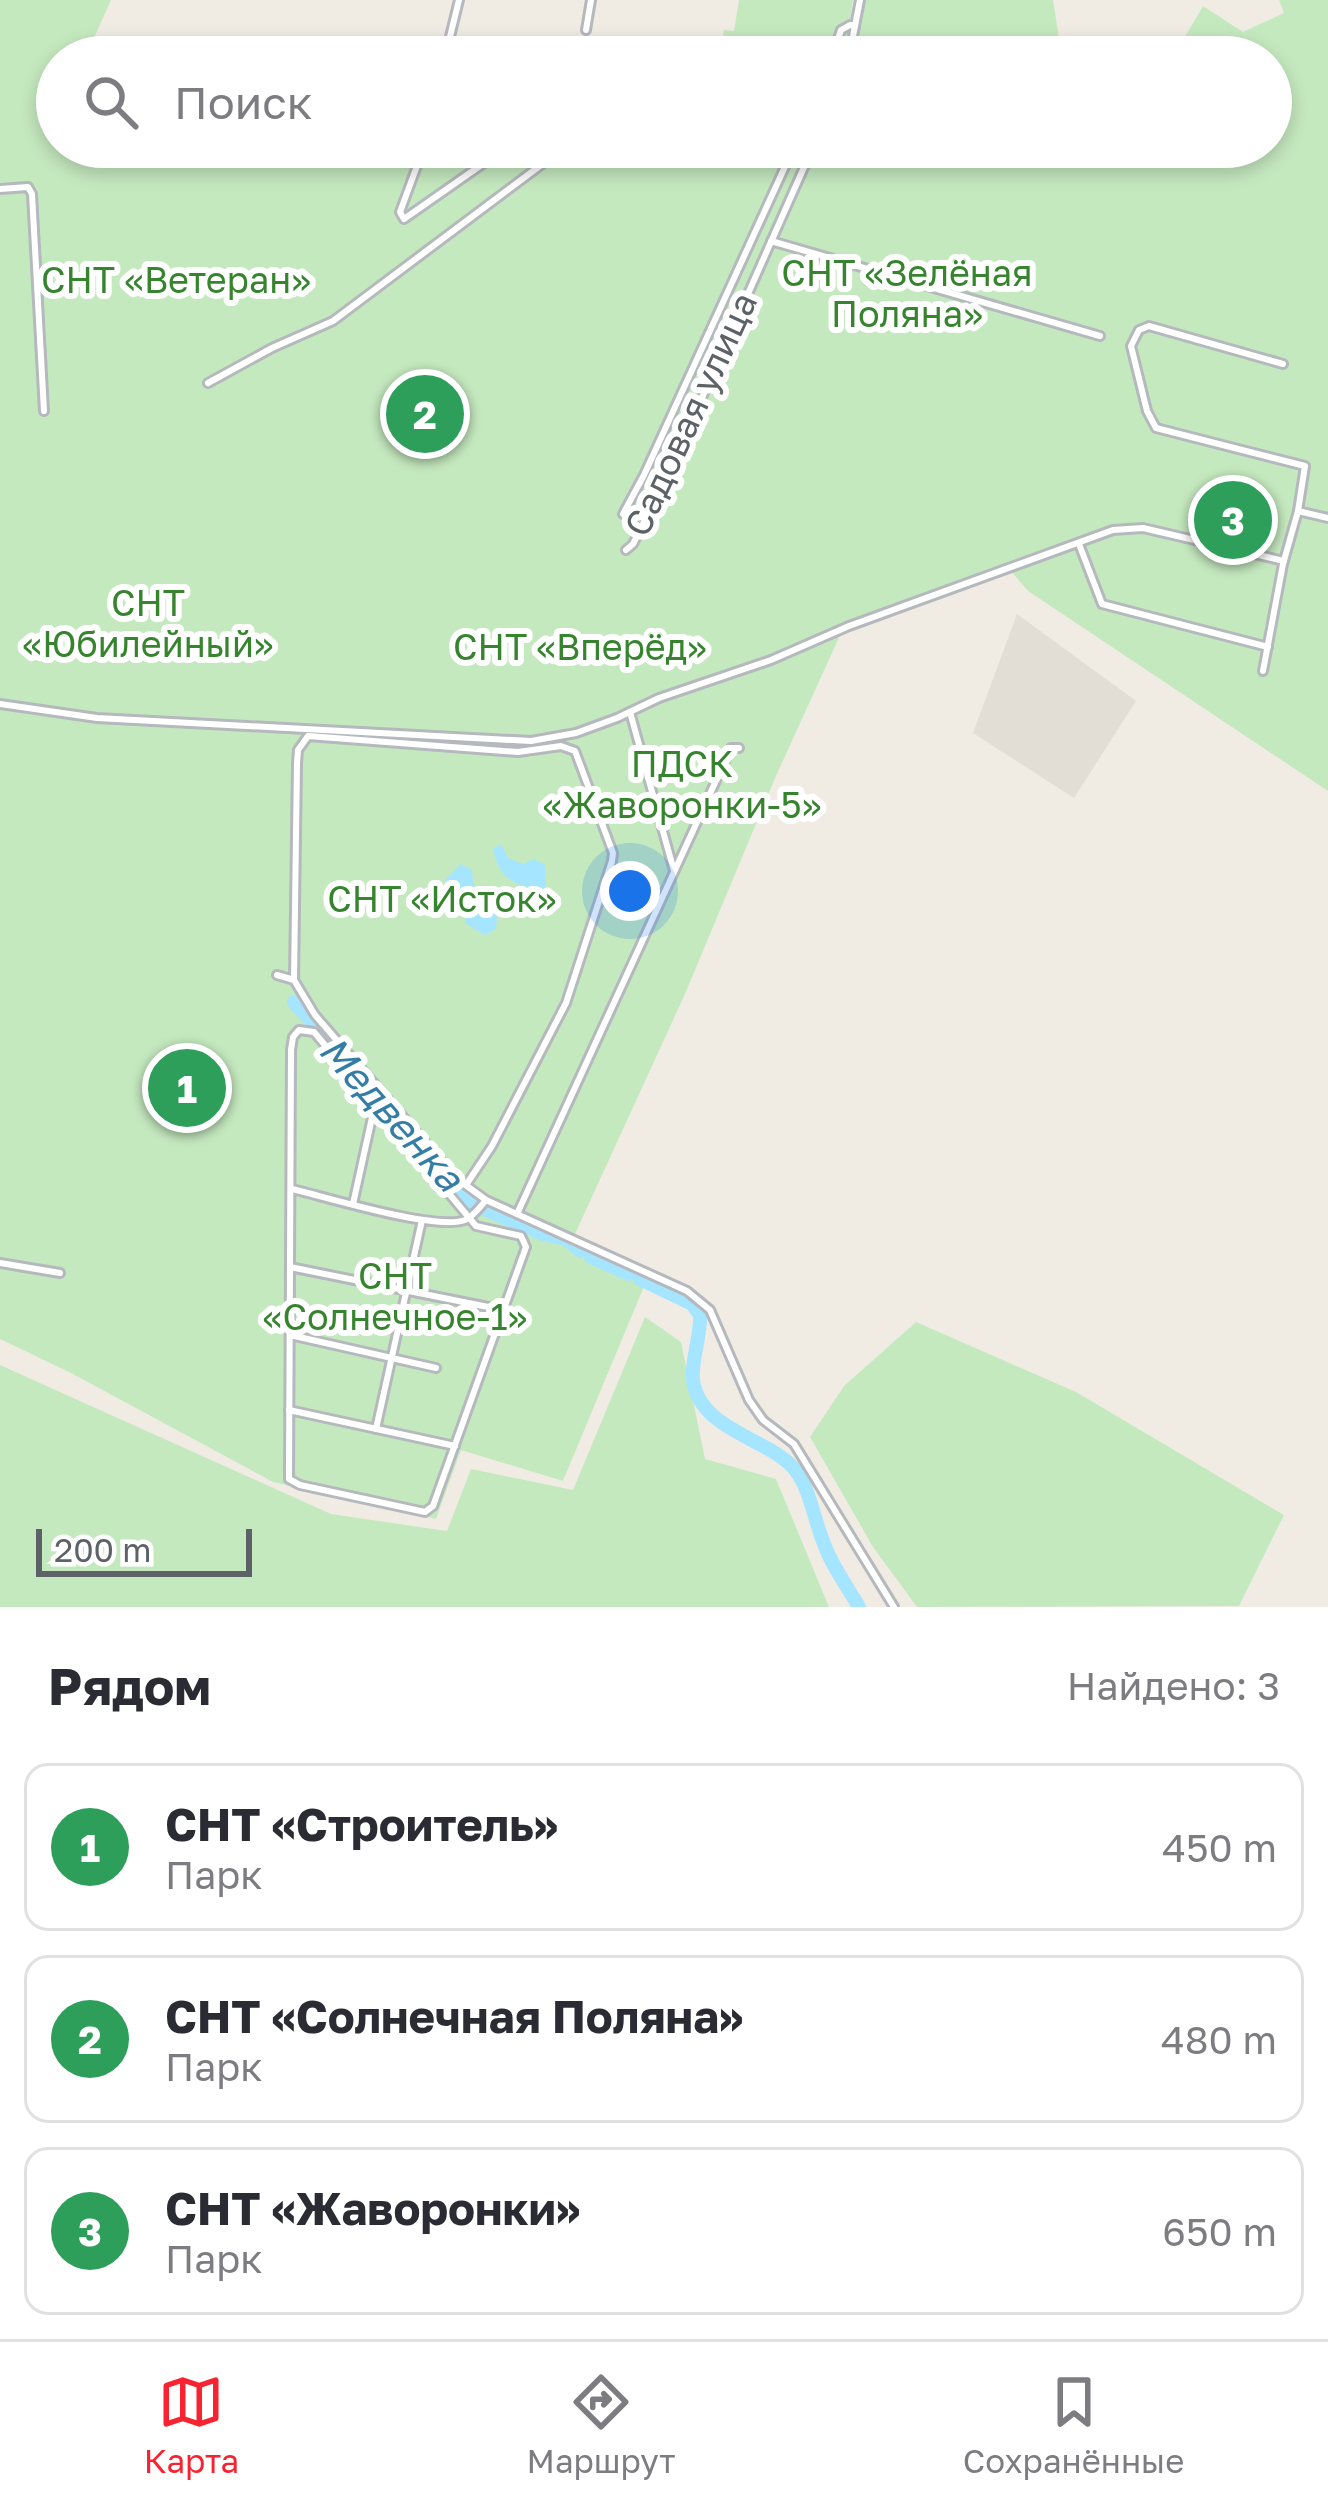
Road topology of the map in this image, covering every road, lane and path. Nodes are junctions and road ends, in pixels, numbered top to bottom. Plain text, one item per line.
1 (459, 0) edge
2 (591, 0) edge
3 (860, 0) edge
4 (855, 26) junction
5 (586, 29) dead end
6 (450, 36) edge
7 (839, 36) edge
8 (853, 36) edge
9 (416, 168) edge
10 (477, 168) edge
11 (537, 168) edge
12 (784, 168) edge
13 (804, 168) edge
14 (0, 189) edge
15 (771, 241) junction
16 (1100, 336) dead end
17 (1283, 364) dead end
18 (208, 383) dead end
19 (44, 411) dead end
20 (1298, 512) junction
21 (623, 514) dead end
22 (1328, 518) edge
23 (1079, 544) junction
24 (626, 550) dead end
25 (1284, 561) junction
26 (1268, 647) junction
27 (1263, 671) dead end
28 (0, 704) edge
29 (630, 712) junction
30 (739, 748) dead end
31 (674, 871) junction
32 (277, 975) dead end
33 (294, 980) junction
34 (375, 1104) junction
35 (466, 1185) junction
36 (292, 1189) junction
37 (486, 1200) junction
38 (353, 1204) junction
39 (517, 1214) junction
40 (470, 1218) junction
41 (422, 1220) junction
42 (0, 1263) edge
43 (290, 1267) junction
44 (60, 1273) dead end
45 (407, 1289) junction
46 (503, 1310) junction
47 (290, 1335) junction
48 (391, 1358) junction
49 (436, 1369) dead end
50 (289, 1410) junction
51 (376, 1429) junction
52 (455, 1446) junction
53 (894, 1607) edge

1 - 6 street
2 - 5 street
3 - 4 street
4 - 7 street
4 - 8 street
9 - 10 street
11 - 18 street
12 - 21 street
13 - 15 street, Садовая улица
14 - 19 street
15 - 16 street
15 - 24 street, Садовая улица
17 - 20 street
20 - 22 street
20 - 25 street
23 - 25 street
23 - 26 street
23 - 29 street
25 - 26 street
26 - 27 street
28 - 29 street
29 - 31 street
30 - 31 street
31 - 39 street
32 - 33 street
33 - 35 street
33 - 35 street
34 - 36 street
34 - 38 street
34 - 40 street
35 - 37 street
36 - 38 street
36 - 43 street
37 - 39 street
37 - 40 street
38 - 41 street
39 - 53 street
40 - 41 street
40 - 46 street
41 - 45 street
42 - 44 street
43 - 45 street
43 - 47 street
45 - 46 street
45 - 48 street
46 - 52 street
47 - 48 street
47 - 50 street
48 - 49 street
48 - 51 street
50 - 51 street
50 - 52 street
51 - 52 street

